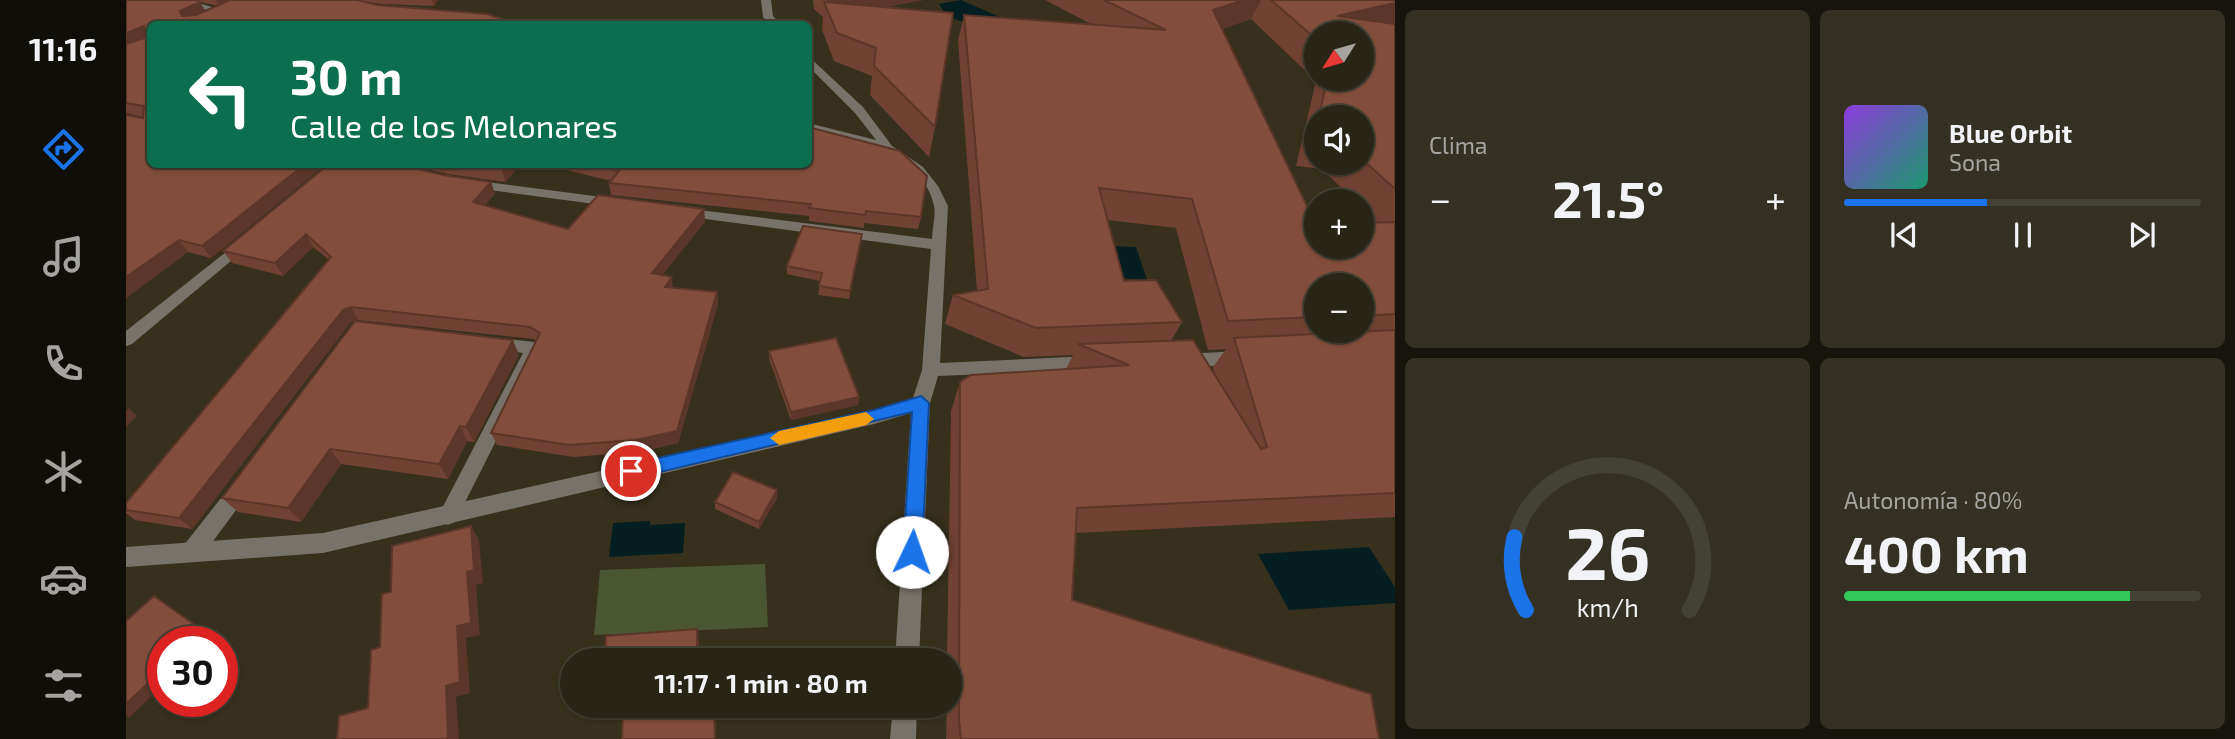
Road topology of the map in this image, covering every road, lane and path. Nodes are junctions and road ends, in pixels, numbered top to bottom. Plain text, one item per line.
1 (178, 0) edge
2 (766, 0) edge
3 (203, 20) edge
4 (772, 21) edge
5 (812, 63) edge
6 (812, 128) edge
7 (886, 145) junction
8 (461, 183) edge
9 (638, 206) edge
10 (665, 209) edge
11 (255, 235) edge
12 (939, 245) junction
13 (126, 340) edge
14 (467, 340) edge
15 (1259, 356) edge
16 (1164, 360) edge
17 (1109, 362) edge
18 (931, 370) junction
19 (921, 403) junction
20 (252, 473) edge
21 (448, 516) junction
22 (192, 552) junction
23 (126, 557) edge
24 (908, 648) edge
25 (904, 718) edge
26 (903, 739) edge

1 - 3 street
2 - 4 street
5 - 7 street
6 - 7 street
7 - 12 street
8 - 9 street
10 - 12 street
11 - 13 street
12 - 18 street
14 - 21 street
15 - 16 street
17 - 18 street
18 - 19 street
19 - 21 street
19 - 24 street
20 - 22 street
21 - 22 street
22 - 23 street
25 - 26 street

